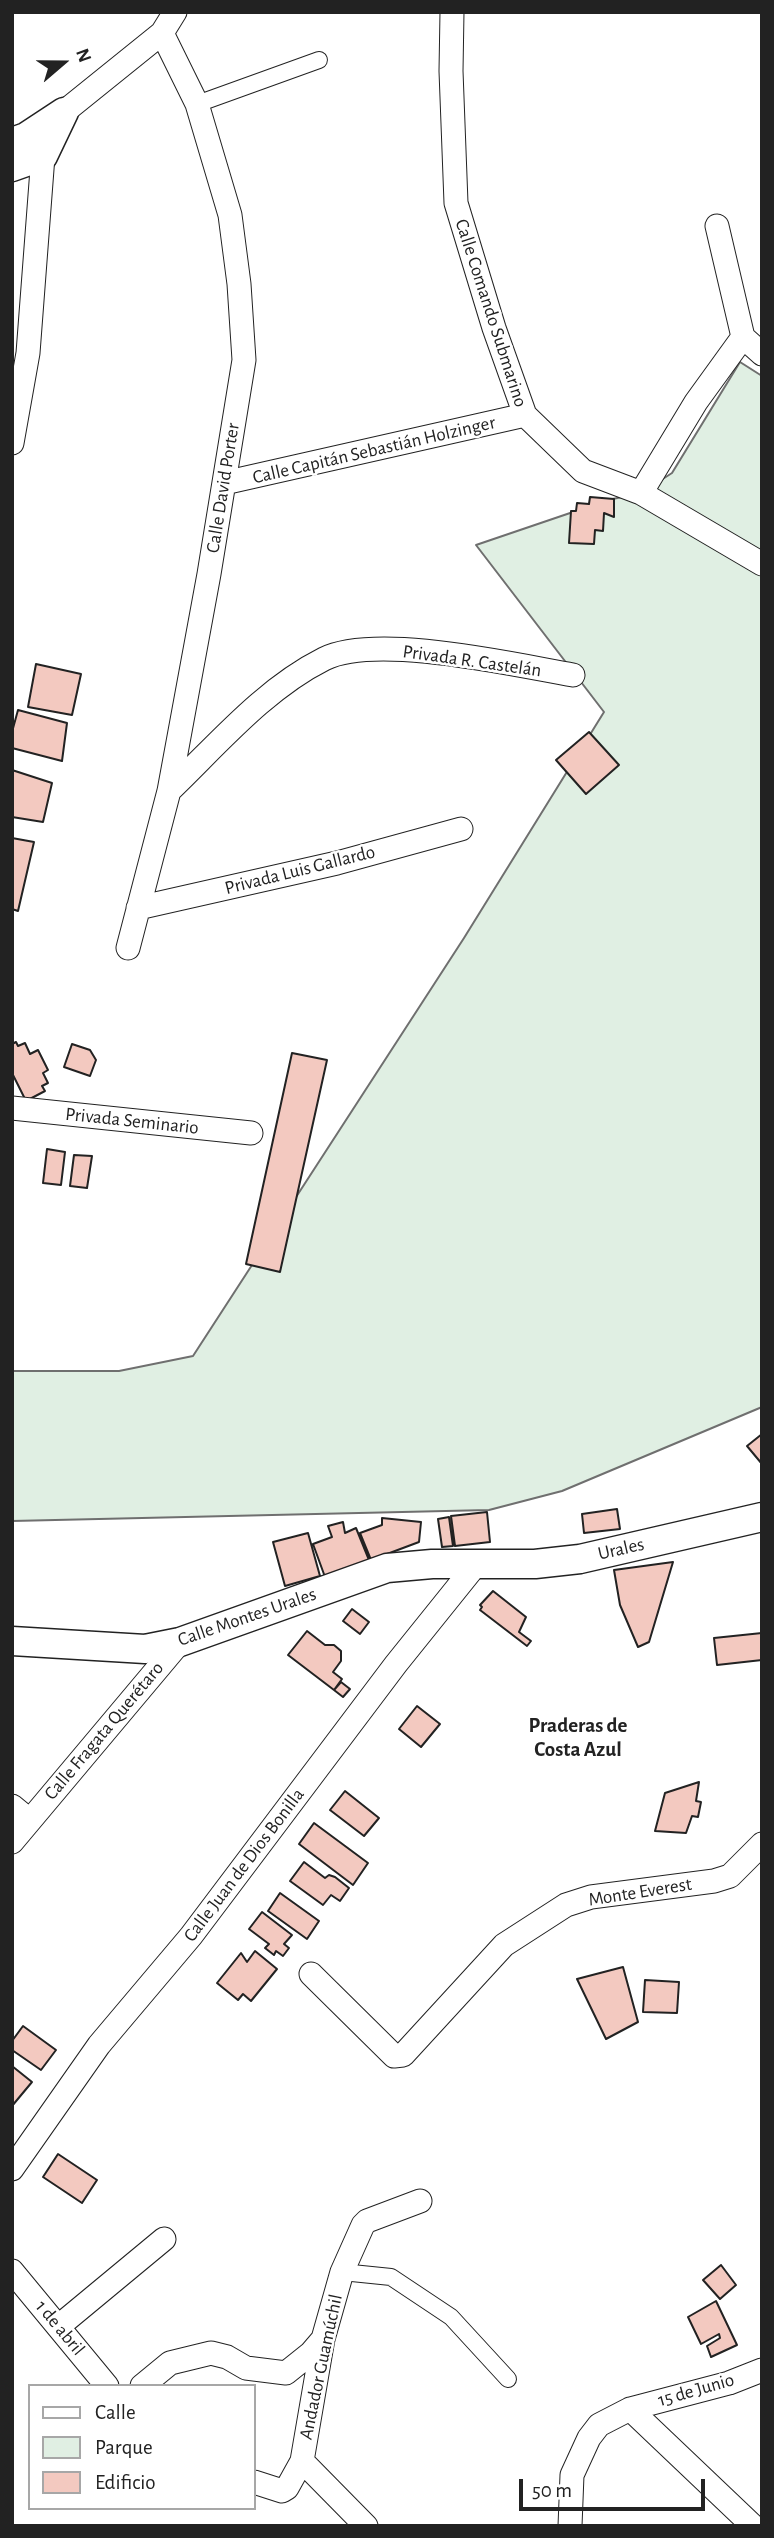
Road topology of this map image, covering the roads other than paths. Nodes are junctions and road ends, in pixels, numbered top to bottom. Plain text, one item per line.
1 (175, 12) edge
2 (452, 12) edge
3 (162, 33) junction
4 (319, 60) dead end
5 (197, 104) junction
6 (64, 112) joint
7 (27, 145) edge
8 (12, 167) edge
9 (717, 226) dead end
10 (743, 337) junction
11 (762, 354) edge
12 (525, 415) junction
13 (12, 443) edge
14 (224, 483) junction
15 (640, 493) junction
16 (762, 564) edge
17 (573, 675) dead end
18 (169, 791) junction
19 (461, 829) dead end
20 (138, 908) junction
21 (128, 948) dead end
22 (12, 1108) edge
23 (251, 1133) dead end
24 (762, 1517) edge
25 (478, 1562) junction
26 (12, 1641) edge
27 (180, 1642) junction
28 (21, 1813) edge
29 (12, 1842) edge
30 (762, 1844) edge
31 (312, 1974) dead end
32 (12, 2169) edge
33 (420, 2201) dead end
34 (164, 2239) dead end
35 (12, 2271) edge
36 (342, 2272) junction
37 (59, 2326) junction
38 (323, 2339) junction
39 (762, 2370) edge
40 (508, 2379) dead end
41 (105, 2384) edge
42 (144, 2384) edge
43 (630, 2409) junction
44 (302, 2461) junction
45 (256, 2483) edge
46 (366, 2526) edge
47 (569, 2526) edge
48 (753, 2526) edge

1 - 3 street
2 - 12 street, Calle Comando Submarino
3 - 5 street, Calle David Porter
3 - 6 street
4 - 5 street
5 - 14 street, Calle David Porter
6 - 7 street
7 - 8 street
7 - 13 street
9 - 10 street
10 - 11 street
10 - 15 street
12 - 14 street, Calle Capitán Sebastián Holzinger
12 - 15 street, Calle Comando Submarino
14 - 18 street, Calle David Porter
15 - 16 street, Calle Comando Submarino
17 - 18 street, Privada R. Castelán
18 - 20 street, Calle David Porter
19 - 20 street, Privada Luis Gallardo
20 - 21 street, Calle David Porter
22 - 23 street, Privada Seminario
24 - 25 street, Urales
25 - 27 street, Calle Montes Urales
25 - 32 street, Calle Juan de Dios Bonilla
26 - 27 street, Calle Montes Urales
27 - 28 street, Calle Fragata Querétaro
28 - 29 street, Calle Fragata Querétaro
30 - 31 street, Monte Everest
33 - 36 street, Andador Guamúchil
34 - 37 street
35 - 37 street, 1 de abril
36 - 38 street, Andador Guamúchil
36 - 40 street
37 - 41 street, 1 de abril
38 - 42 street
38 - 44 street, Andador Guamúchil
39 - 43 street, 15 de Junio
43 - 47 street, 15 de Junio
43 - 48 street
44 - 45 street, Andador Guamúchil
44 - 46 street

